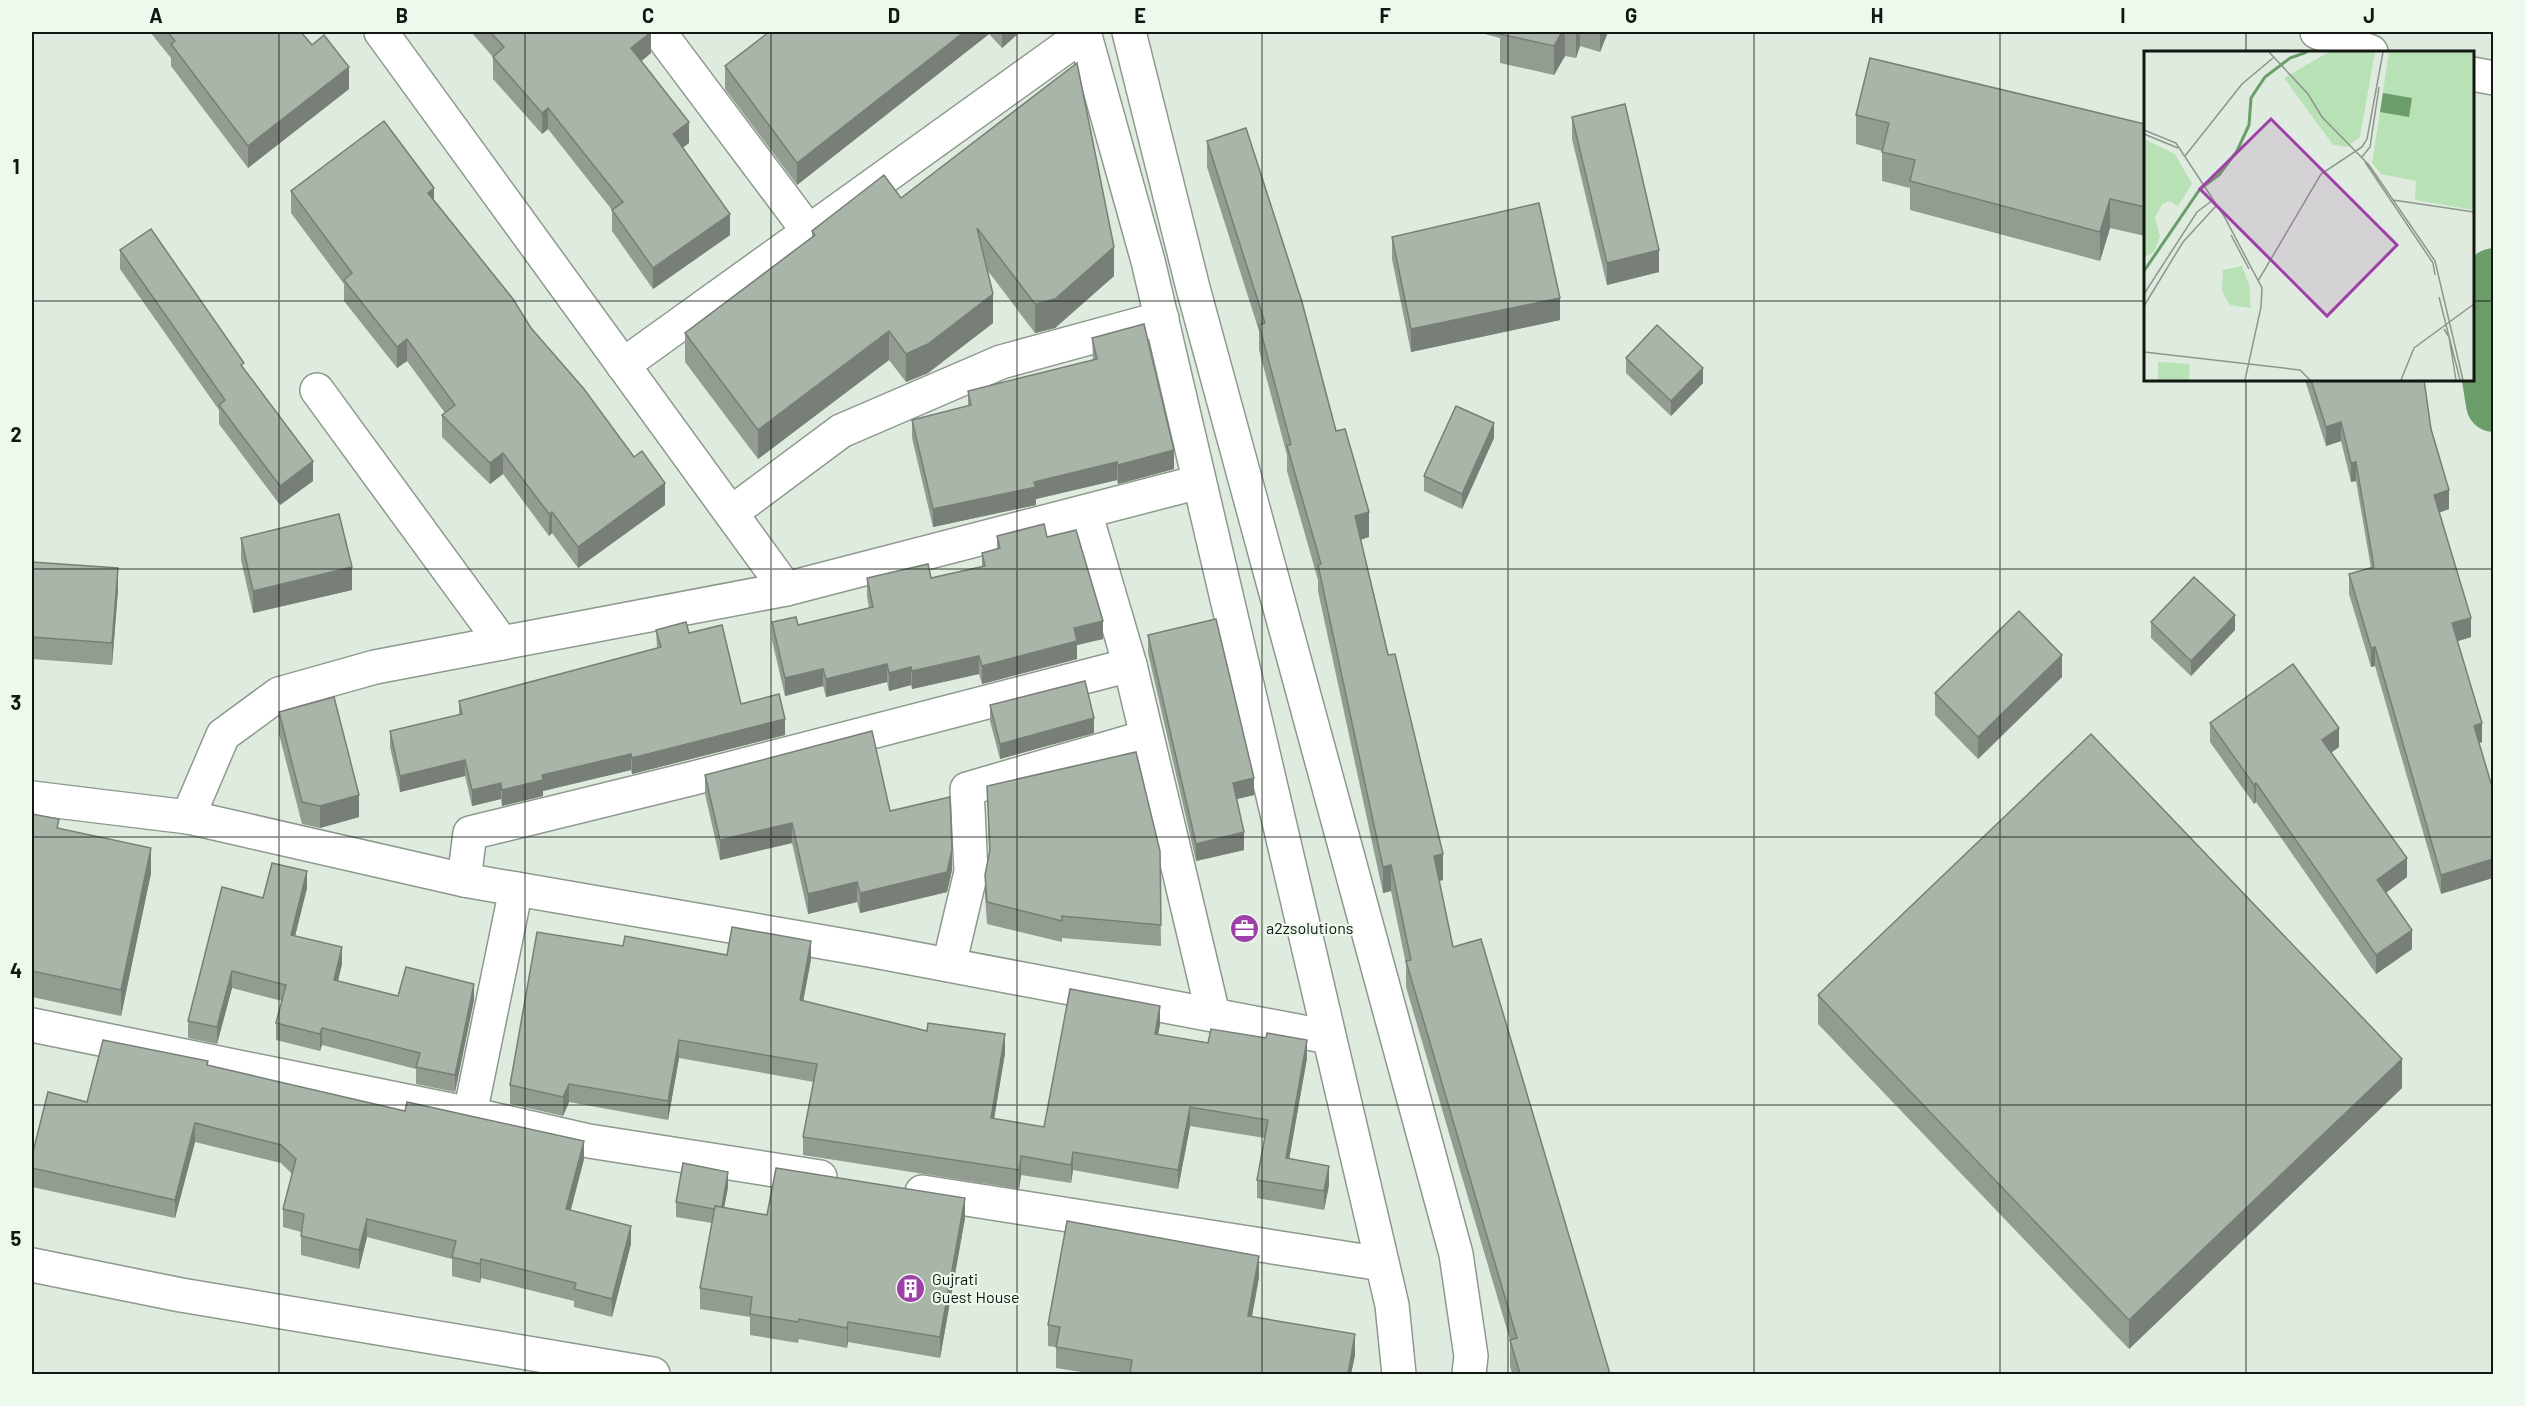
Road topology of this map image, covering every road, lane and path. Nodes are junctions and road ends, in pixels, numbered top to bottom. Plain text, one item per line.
1 (381, 32) edge
2 (659, 32) edge
3 (1084, 32) edge
4 (1129, 32) edge
5 (2317, 32) edge
6 (2368, 51) edge
7 (2474, 74) edge
8 (2493, 78) edge
9 (809, 232) junction
10 (1162, 318) junction
11 (623, 365) junction
12 (317, 390) dead end
13 (1199, 482) junction
14 (1085, 512) junction
15 (731, 513) junction
16 (786, 589) junction
17 (502, 644) junction
18 (1130, 665) junction
19 (1146, 737) junction
20 (32, 798) edge
21 (188, 817) junction
22 (464, 880) junction
23 (516, 889) junction
24 (949, 964) junction
25 (1213, 1014) junction
26 (32, 1025) edge
27 (1329, 1037) junction
28 (470, 1114) junction
29 (846, 1181) edge
30 (892, 1188) edge
31 (1382, 1264) junction
32 (32, 1265) edge
33 (653, 1374) edge
34 (1399, 1374) edge
35 (1469, 1374) edge

1 - 11 street
2 - 9 street
3 - 9 street
3 - 10 street
4 - 35 street
5 - 6 street
7 - 8 street
9 - 11 street
10 - 13 street
10 - 15 street
11 - 15 street
12 - 17 street
13 - 14 street
13 - 27 street
14 - 16 street
14 - 18 street
15 - 16 street
16 - 17 street
17 - 21 street
18 - 19 street
18 - 22 street
19 - 24 street
19 - 25 street
20 - 21 street
21 - 22 street
22 - 23 street
23 - 24 street
23 - 28 street
24 - 25 street
25 - 27 street
26 - 28 street
27 - 31 street
28 - 29 street
30 - 31 street
31 - 34 street
32 - 33 street

